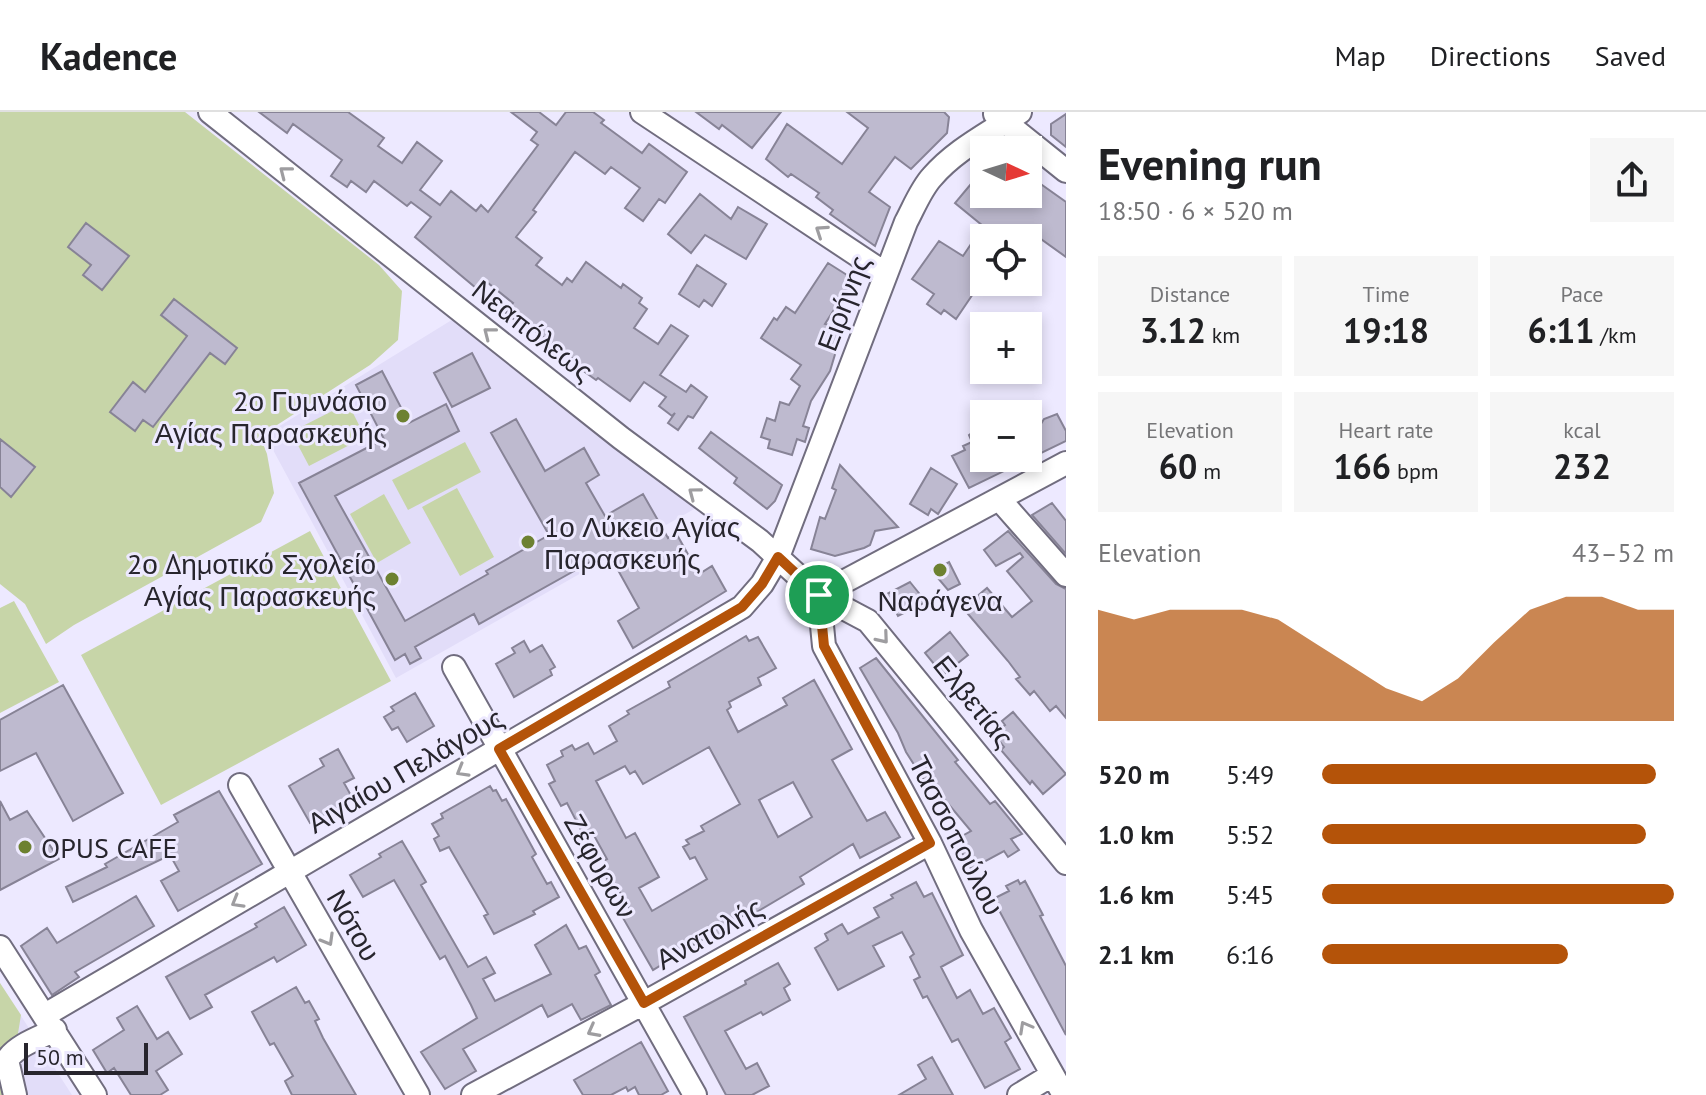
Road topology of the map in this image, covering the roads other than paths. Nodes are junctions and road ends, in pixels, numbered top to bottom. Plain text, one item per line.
1 (210, 112) edge
2 (642, 112) edge
3 (1006, 115) edge
4 (1066, 171) edge
5 (886, 274) junction
6 (1066, 463) edge
7 (1000, 500) junction
8 (778, 557) junction
9 (1066, 575) edge
10 (819, 595) junction
11 (454, 667) dead end
12 (499, 749) junction
13 (240, 785) dead end
14 (930, 843) junction
15 (1066, 863) edge
16 (289, 872) junction
17 (0, 947) edge
18 (644, 1003) junction
19 (50, 1023) junction
20 (1052, 1075) junction
21 (15, 1095) edge
22 (95, 1095) edge
23 (418, 1095) edge
24 (473, 1095) edge
25 (695, 1095) edge
26 (1019, 1095) edge
27 (1064, 1095) edge

8 -> 1 street, Νεαπόλεως
5 -> 2 street
3 - 4 street
3 - 5 street, Ειρήνης
5 - 8 street, Ειρήνης
6 - 7 street
7 - 9 street
7 - 10 street
8 - 10 street, Νεαπόλεως
8 - 12 street, Αιγαίου Πελάγους
10 - 14 street, Τασσοπούλου
10 -> 15 street, Ελβετίας
11 - 12 street, Ζέφυρων
12 -> 16 street, Αιγαίου Πελάγους
12 - 18 street, Ζέφυρων
13 - 16 street, Νότου
14 - 18 street, Ανατολής
20 -> 14 street, Τασσοπούλου
16 -> 19 street, Αιγαίου Πελάγους
16 -> 23 street, Νότου
17 - 19 street
18 -> 24 street, Ανατολής
18 - 25 street, Ζέφυρων
19 - 21 street, Αιγαίου Πελάγους
19 - 22 street
20 - 26 street
20 - 27 street, Τασσοπούλου

